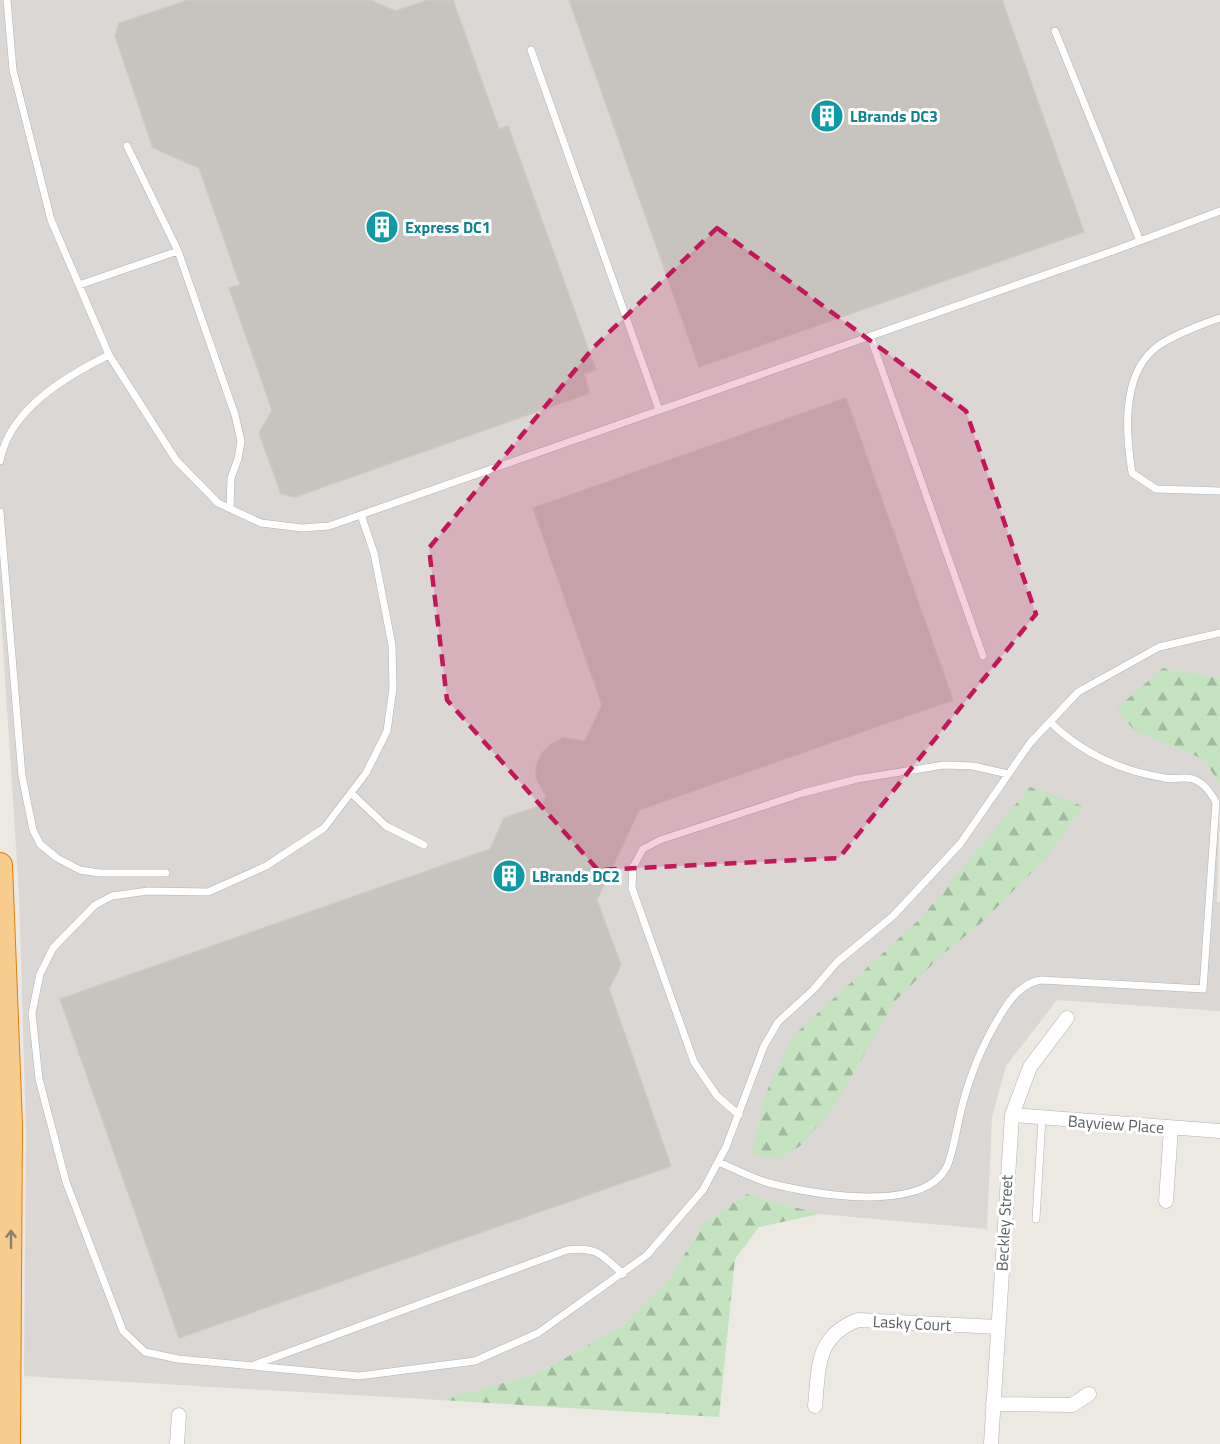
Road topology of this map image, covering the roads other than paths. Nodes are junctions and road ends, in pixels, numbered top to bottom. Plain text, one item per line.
1 (7, 0) edge
2 (1056, 31) dead end
3 (531, 50) dead end
4 (127, 146) dead end
5 (1220, 211) edge
6 (1140, 241) junction
7 (178, 251) junction
8 (79, 285) junction
9 (1220, 318) edge
10 (870, 336) junction
11 (109, 355) junction
12 (659, 410) junction
13 (0, 461) edge
14 (1220, 491) edge
15 (230, 508) junction
16 (0, 512) edge
17 (361, 515) junction
18 (1220, 633) edge
19 (983, 656) dead end
20 (1050, 722) junction
21 (1008, 774) junction
22 (351, 793) junction
23 (424, 845) dead end
24 (0, 865) edge
25 (166, 873) dead end
26 (1067, 1018) dead end
27 (739, 1115) junction
28 (1012, 1115) junction
29 (1042, 1118) junction
30 (1171, 1128) junction
31 (1220, 1131) edge
32 (718, 1161) junction
33 (1166, 1201) dead end
34 (1036, 1219) dead end
35 (623, 1274) junction
36 (998, 1327) junction
37 (252, 1366) junction
38 (1089, 1394) dead end
39 (993, 1404) junction
40 (815, 1406) dead end
41 (179, 1415) dead end
42 (8, 1444) edge
43 (177, 1444) edge
44 (990, 1444) edge

1 - 8 lane
2 - 6 lane
3 - 12 lane
4 - 7 lane
5 - 6 lane
6 - 10 lane
7 - 8 lane
7 - 15 lane
8 - 11 lane
9 - 14 lane
10 - 12 lane
10 - 19 lane
11 - 13 lane
11 - 15 lane
12 - 17 lane
15 - 17 lane
16 - 25 lane
17 - 22 lane
18 - 20 lane
20 - 21 lane
20 - 32 lane
21 - 27 lane
21 - 27 lane
22 - 23 lane
22 - 37 lane
42 -> 24 highway
26 - 28 street, Beckley Street
27 - 32 lane
28 - 29 street, Bayview Place
28 - 36 street, Beckley Street
29 - 30 street, Bayview Place
29 - 34 lane
30 - 31 street, Bayview Place
30 - 33 street
32 - 35 lane
35 - 37 lane
35 - 37 lane
36 - 39 street, Beckley Street
36 - 40 street, Lasky Court
38 - 39 street
39 - 44 street, Beckley Street
41 - 43 street

